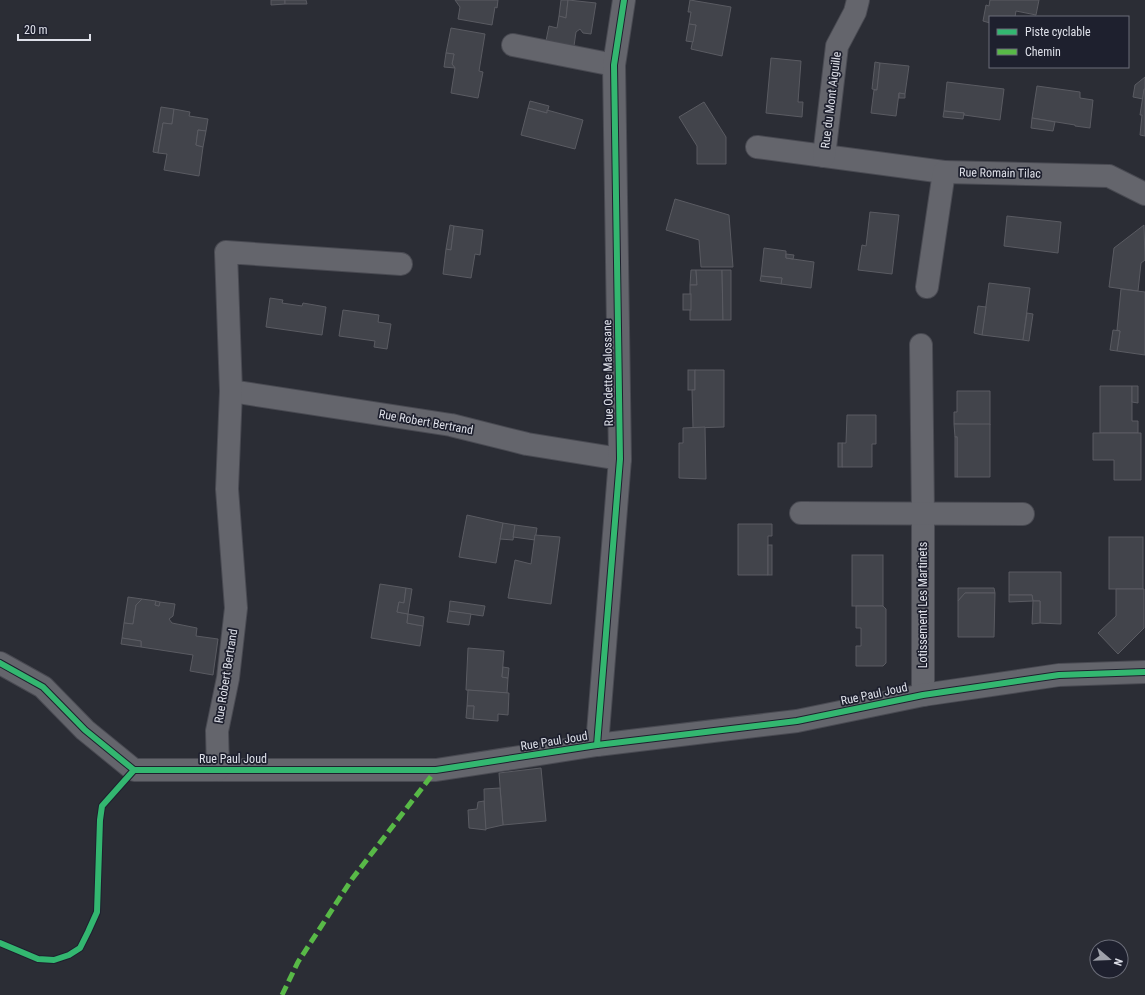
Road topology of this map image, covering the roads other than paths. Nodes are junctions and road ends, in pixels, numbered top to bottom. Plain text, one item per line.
1 (624, 0) edge
2 (858, 0) edge
3 (513, 46) dead end
4 (614, 65) junction
5 (757, 147) dead end
6 (824, 156) junction
7 (944, 172) junction
8 (1145, 194) edge
9 (401, 264) dead end
10 (927, 287) dead end
11 (920, 345) dead end
12 (231, 391) junction
13 (620, 459) junction
14 (801, 513) dead end
15 (923, 514) junction
16 (1023, 514) dead end
17 (0, 663) edge
18 (1145, 672) edge
19 (923, 695) junction
20 (597, 746) junction
21 (218, 770) junction

1 - 4 street, Rue Odette Malossane
2 - 6 street, Rue du Mont Aiguille
3 - 4 street
4 - 13 street, Rue Odette Malossane
5 - 6 street, Rue du Mont Aiguille
6 - 7 street, Rue du Mont Aiguille
7 - 8 street, Rue Romain Tilac
7 - 10 street, Rue Romain Tilac
9 - 12 street, Rue Robert Bertrand
11 - 15 street, Lotissement Les Martinets
12 - 13 street, Rue Robert Bertrand
12 - 21 street, Rue Robert Bertrand
13 - 20 street, Rue Odette Malossane
14 - 15 street
15 - 16 street
15 - 19 street, Lotissement Les Martinets
17 - 21 street, Rue Paul Joud
18 - 19 street, Rue Paul Joud
19 - 20 street, Rue Paul Joud
20 - 21 street, Rue Paul Joud

